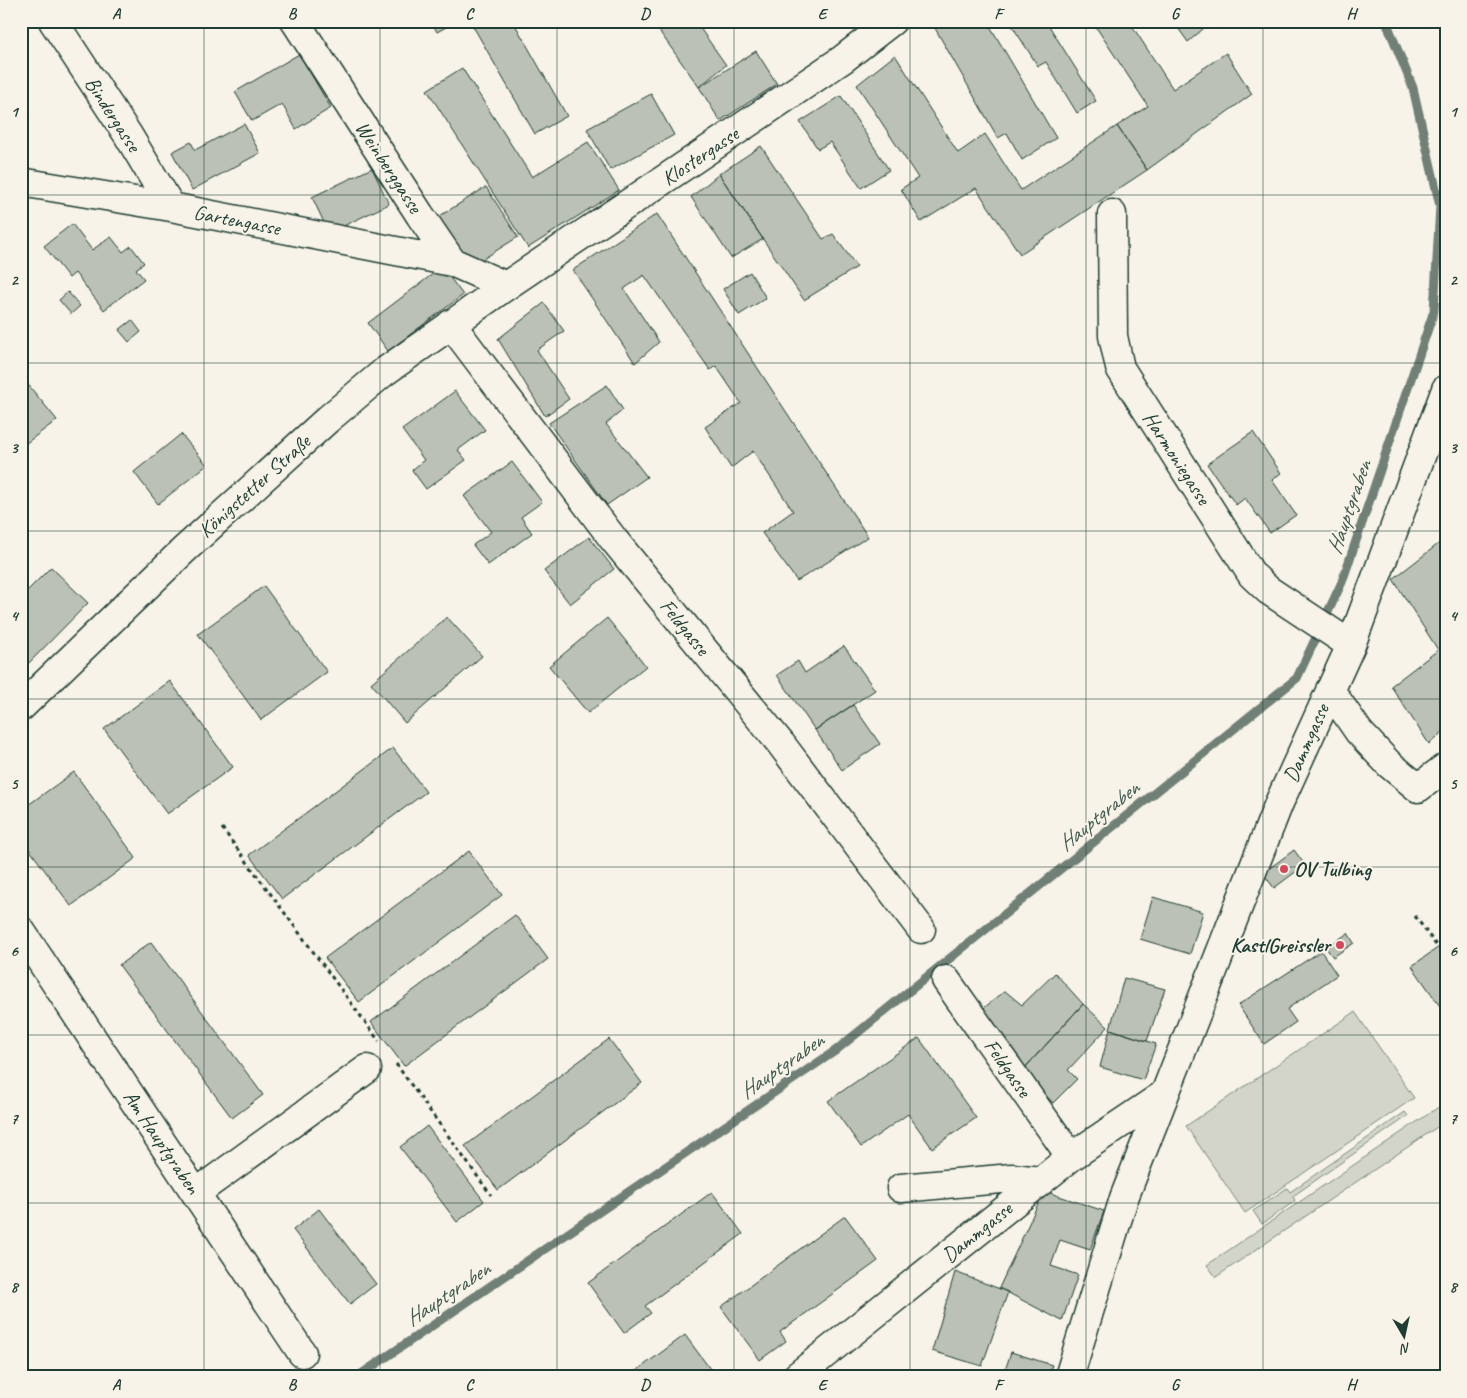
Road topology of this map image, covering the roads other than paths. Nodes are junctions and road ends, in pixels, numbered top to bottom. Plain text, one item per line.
1 (53, 21) edge
2 (295, 21) edge
3 (892, 21) edge
4 (21, 182) edge
5 (171, 207) junction
6 (1112, 214) dead end
7 (452, 262) junction
8 (506, 286) junction
9 (451, 324) junction
10 (1446, 389) edge
11 (1341, 639) junction
12 (1330, 690) junction
13 (21, 708) edge
14 (1446, 767) edge
15 (921, 929) dead end
16 (21, 931) edge
17 (946, 980) dead end
18 (367, 1069) dead end
19 (1163, 1095) junction
20 (1070, 1157) junction
21 (1040, 1181) junction
22 (900, 1188) dead end
23 (196, 1193) junction
24 (302, 1353) dead end
25 (796, 1377) edge
26 (1070, 1377) edge

1 - 5 street, Bindergasse
2 - 7 street, Weinberggasse
3 - 8 street, Klostergasse
4 - 5 street, Gartengasse
5 - 7 street, Gartengasse
6 - 11 street, Harmoniegasse
7 - 8 street
8 - 9 street, Königstetter Straße
9 - 13 street, Königstetter Straße
9 - 15 street, Feldgasse
10 - 11 street, Dammgasse
11 - 12 street, Dammgasse
12 - 14 street
12 - 19 street, Dammgasse
16 - 23 street, Am Hauptgraben
17 - 20 street, Feldgasse
18 - 23 street
19 - 20 street, Dammgasse
19 - 26 street, Dammgasse
20 - 21 street, Dammgasse
21 - 22 street
21 - 25 street, Dammgasse
23 - 24 street, Am Hauptgraben

